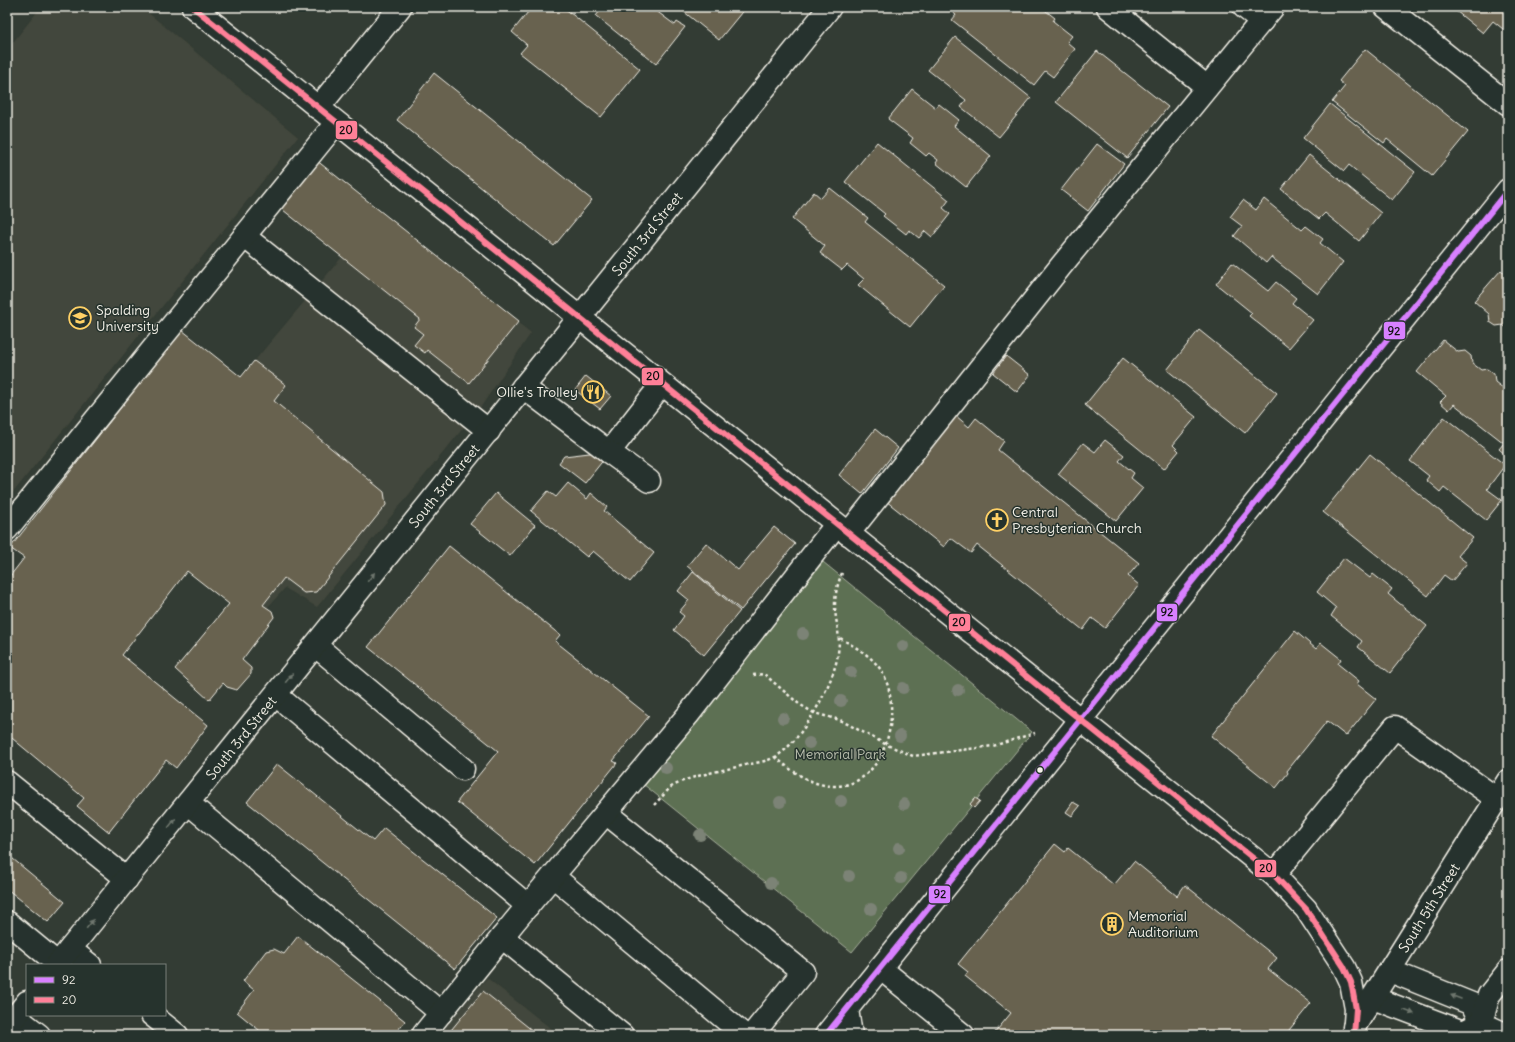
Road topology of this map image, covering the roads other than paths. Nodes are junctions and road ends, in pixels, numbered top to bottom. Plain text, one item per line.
1 (193, 7) edge
2 (400, 7) edge
3 (830, 7) edge
4 (1108, 7) edge
5 (1244, 7) edge
6 (1386, 7) edge
7 (1268, 14) edge
8 (1208, 87) junction
9 (1508, 104) edge
10 (318, 108) junction
11 (336, 123) junction
12 (1508, 190) edge
13 (244, 236) junction
14 (579, 317) junction
15 (662, 384) junction
16 (523, 387) junction
17 (489, 430) junction
18 (609, 452) junction
19 (649, 481) dead end
20 (7, 529) edge
21 (842, 529) junction
22 (316, 646) junction
23 (276, 695) junction
24 (1080, 720) junction
25 (463, 769) dead end
26 (7, 782) edge
27 (1502, 790) edge
28 (188, 803) junction
29 (606, 813) junction
30 (1274, 875) junction
31 (553, 876) junction
32 (127, 879) junction
33 (528, 906) junction
34 (7, 922) edge
35 (502, 937) junction
36 (62, 959) edge
37 (85, 964) edge
38 (880, 968) junction
39 (1390, 971) junction
40 (1508, 971) edge
41 (1373, 998) junction
42 (847, 1009) junction
43 (441, 1013) junction
44 (17, 1016) edge
45 (153, 1016) edge
46 (1481, 1023) junction
47 (1352, 1033) edge
48 (39, 1035) edge
49 (177, 1035) edge
50 (423, 1035) edge
51 (622, 1035) edge
52 (744, 1035) edge
53 (752, 1035) edge
54 (826, 1035) edge
55 (851, 1035) edge
56 (963, 1035) edge
57 (1507, 1035) edge

1 - 10 main road
2 - 10 main road
3 - 14 main road, South 3rd Street
4 - 8 main road
5 - 7 main road
6 - 9 main road
7 - 8 main road
8 - 21 main road
10 - 11 main road
11 - 13 main road
11 - 14 main road
12 - 24 main road
13 - 17 main road
13 - 20 main road
14 - 15 main road
14 - 16 main road, South 3rd Street
15 - 18 main road
15 - 21 main road
16 - 17 main road, South 3rd Street
16 - 18 main road
22 -> 17 main road, South 3rd Street
18 - 19 main road
21 - 24 main road
21 - 29 main road
23 -> 22 main road, South 3rd Street
22 - 25 main road
23 - 28 main road, South 3rd Street
23 - 33 main road
24 - 30 main road
24 - 38 main road
26 - 32 main road
27 - 30 main road
27 - 39 main road, South 5th Street
32 -> 28 main road, South 3rd Street
28 - 43 main road
29 - 31 main road
29 - 53 main road
30 - 47 main road
31 - 33 main road
31 - 52 main road
36 -> 32 main road, South 3rd Street
33 - 35 main road
34 - 36 main road
35 - 43 main road
35 - 51 main road
36 - 37 main road
38 - 42 main road
38 - 56 main road
39 - 41 main road, South 5th Street
46 -> 39 main road
40 - 46 main road
41 -> 46 main road
41 - 47 main road, South 5th Street
42 - 54 main road
42 - 55 main road
43 - 50 main road
44 - 48 main road
45 - 49 main road
46 - 57 main road

